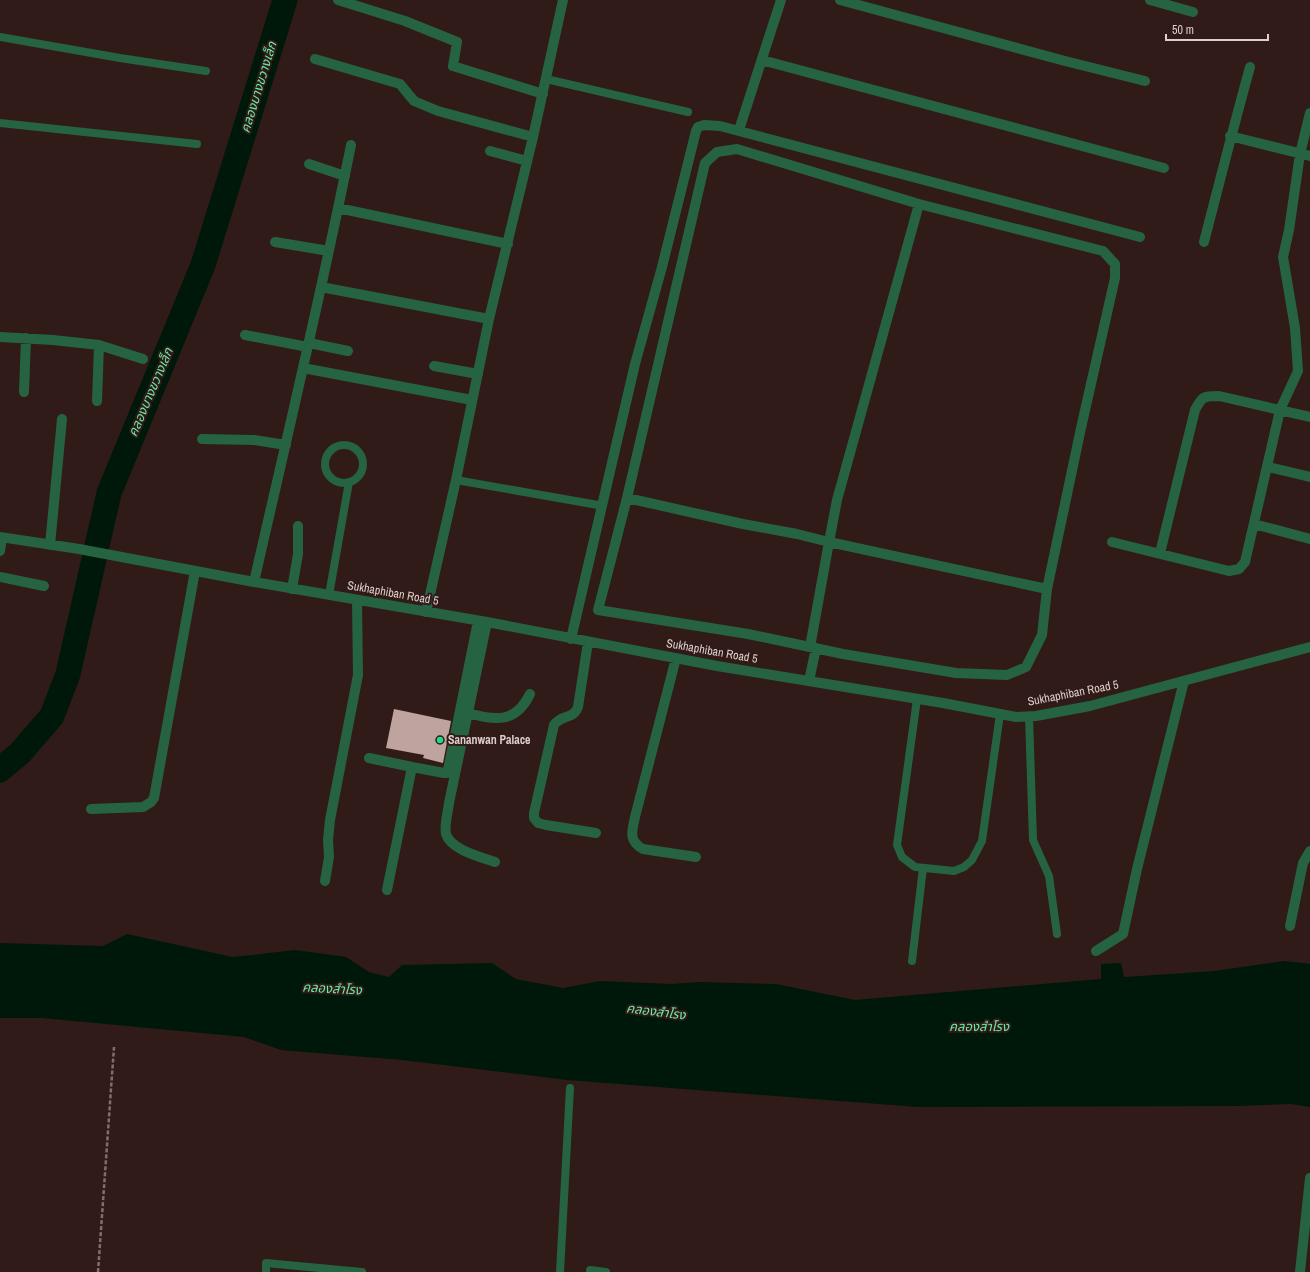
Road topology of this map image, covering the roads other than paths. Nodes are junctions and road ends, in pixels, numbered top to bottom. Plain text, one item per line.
1 (338, 0) edge
2 (563, 0) edge
3 (781, 0) edge
4 (840, 0) edge
5 (1150, 0) edge
6 (1193, 12) dead end
7 (0, 37) edge
8 (314, 59) dead end
9 (762, 60) junction
10 (1250, 67) dead end
11 (206, 71) dead end
12 (546, 79) junction
13 (1145, 81) dead end
14 (543, 94) junction
15 (688, 112) dead end
16 (1310, 113) edge
17 (0, 123) edge
18 (739, 130) junction
19 (1230, 136) junction
20 (533, 137) junction
21 (197, 144) dead end
22 (351, 145) dead end
23 (490, 151) dead end
24 (1305, 155) edge
25 (527, 161) junction
26 (309, 164) dead end
27 (1164, 168) dead end
28 (345, 176) junction
29 (919, 204) junction
30 (338, 208) junction
31 (1140, 237) dead end
32 (275, 242) dead end
33 (1204, 242) dead end
34 (508, 244) junction
35 (329, 251) junction
36 (321, 287) junction
37 (490, 319) junction
38 (245, 334) dead end
39 (0, 336) edge
40 (26, 338) junction
41 (99, 345) junction
42 (308, 345) junction
43 (348, 351) dead end
44 (143, 359) dead end
45 (434, 366) dead end
46 (303, 368) junction
47 (478, 374) junction
48 (24, 392) dead end
49 (472, 400) junction
50 (97, 401) dead end
51 (1280, 410) junction
52 (1310, 417) edge
53 (62, 419) dead end
54 (202, 439) dead end
55 (286, 445) junction
56 (1268, 467) junction
57 (1310, 476) edge
58 (456, 480) junction
59 (349, 482) junction
60 (627, 498) junction
61 (598, 505) dead end
62 (1254, 524) junction
63 (298, 526) dead end
64 (1, 537) edge
65 (1310, 539) edge
66 (829, 542) junction
67 (1112, 542) dead end
68 (50, 545) junction
69 (0, 551) edge
70 (1160, 553) junction
71 (194, 571) junction
72 (0, 577) edge
73 (254, 582) junction
74 (44, 586) dead end
75 (292, 589) junction
76 (1047, 589) junction
77 (329, 595) junction
78 (357, 600) junction
79 (426, 612) junction
80 (482, 622) junction
81 (571, 639) junction
82 (588, 642) junction
83 (1310, 647) edge
84 (813, 648) junction
85 (676, 658) junction
86 (809, 681) junction
87 (1184, 681) junction
88 (530, 694) dead end
89 (917, 699) junction
90 (468, 713) junction
91 (1000, 714) junction
92 (1029, 716) junction
93 (369, 758) dead end
94 (412, 767) junction
95 (91, 809) dead end
96 (596, 834) dead end
97 (1310, 851) edge
98 (696, 857) dead end
99 (495, 862) dead end
100 (923, 868) junction
101 (324, 882) dead end
102 (386, 890) dead end
103 (1290, 926) dead end
104 (1057, 934) dead end
105 (1096, 950) dead end
106 (912, 961) dead end
107 (570, 1088) dead end
108 (1310, 1178) edge
109 (590, 1270) dead end
110 (266, 1272) edge
111 (362, 1272) edge
112 (560, 1272) edge
113 (606, 1272) edge
114 (1300, 1272) edge

1 - 14 street
2 - 12 street
3 - 9 street
4 - 13 street
5 - 6 street
7 - 11 lane
8 - 20 street
9 - 18 street
9 - 27 street
10 - 19 street
12 - 14 street
12 - 15 lane
14 - 20 street
16 - 24 street
17 - 21 lane
18 - 31 street
18 - 81 street
19 - 24 street
19 - 33 street
20 - 25 street
22 - 28 street
23 - 25 street
24 - 51 street
25 - 34 street
26 - 28 street
28 - 30 street
29 - 60 street
29 - 66 street
29 - 76 street
30 - 34 street
30 - 35 street
32 - 35 street
34 - 37 street
35 - 36 street
36 - 37 street
36 - 42 street
37 - 47 street
38 - 42 street
39 - 40 street
40 - 41 street
40 - 48 street
41 - 44 street
41 - 50 street
42 - 43 street
42 - 46 street
45 - 47 street
46 - 49 street
46 - 55 street
47 - 49 street
49 - 58 street
51 - 52 street
51 - 56 street
51 - 70 street
53 - 68 street
54 - 55 street
55 - 73 street
56 - 57 street
56 - 62 street
58 - 61 lane
58 - 79 street
59 - 59 lane
59 - 77 lane
60 - 66 street
60 - 84 street
62 - 65 street
62 - 70 street
63 - 75 street
64 - 68 street, Sukhaphiban Road 5
64 - 69 street
66 - 76 street
66 - 84 street
67 - 70 street
68 - 71 street, Sukhaphiban Road 5
71 - 73 street, Sukhaphiban Road 5
71 - 95 street
72 - 74 street
73 - 75 street, Sukhaphiban Road 5
75 - 77 street, Sukhaphiban Road 5
76 - 84 street
77 - 78 street, Sukhaphiban Road 5
78 - 79 street, Sukhaphiban Road 5
78 - 101 street
79 - 80 street, Sukhaphiban Road 5
80 - 81 street, Sukhaphiban Road 5
80 - 90 street
80 - 94 street
81 - 82 street, Sukhaphiban Road 5
82 - 85 street, Sukhaphiban Road 5
82 - 96 street
83 - 87 street, Sukhaphiban Road 5
84 - 86 street
85 - 86 street, Sukhaphiban Road 5
85 - 98 street
86 - 89 street, Sukhaphiban Road 5
87 - 92 street, Sukhaphiban Road 5
87 - 105 street
88 - 90 street
89 - 91 street, Sukhaphiban Road 5
89 - 100 lane
90 - 99 street
91 - 92 street, Sukhaphiban Road 5
91 - 100 lane
92 - 104 lane
93 - 94 street
94 - 102 street
97 - 103 street
100 - 106 lane
107 - 112 lane
108 - 114 street
109 - 113 lane
110 - 111 lane

